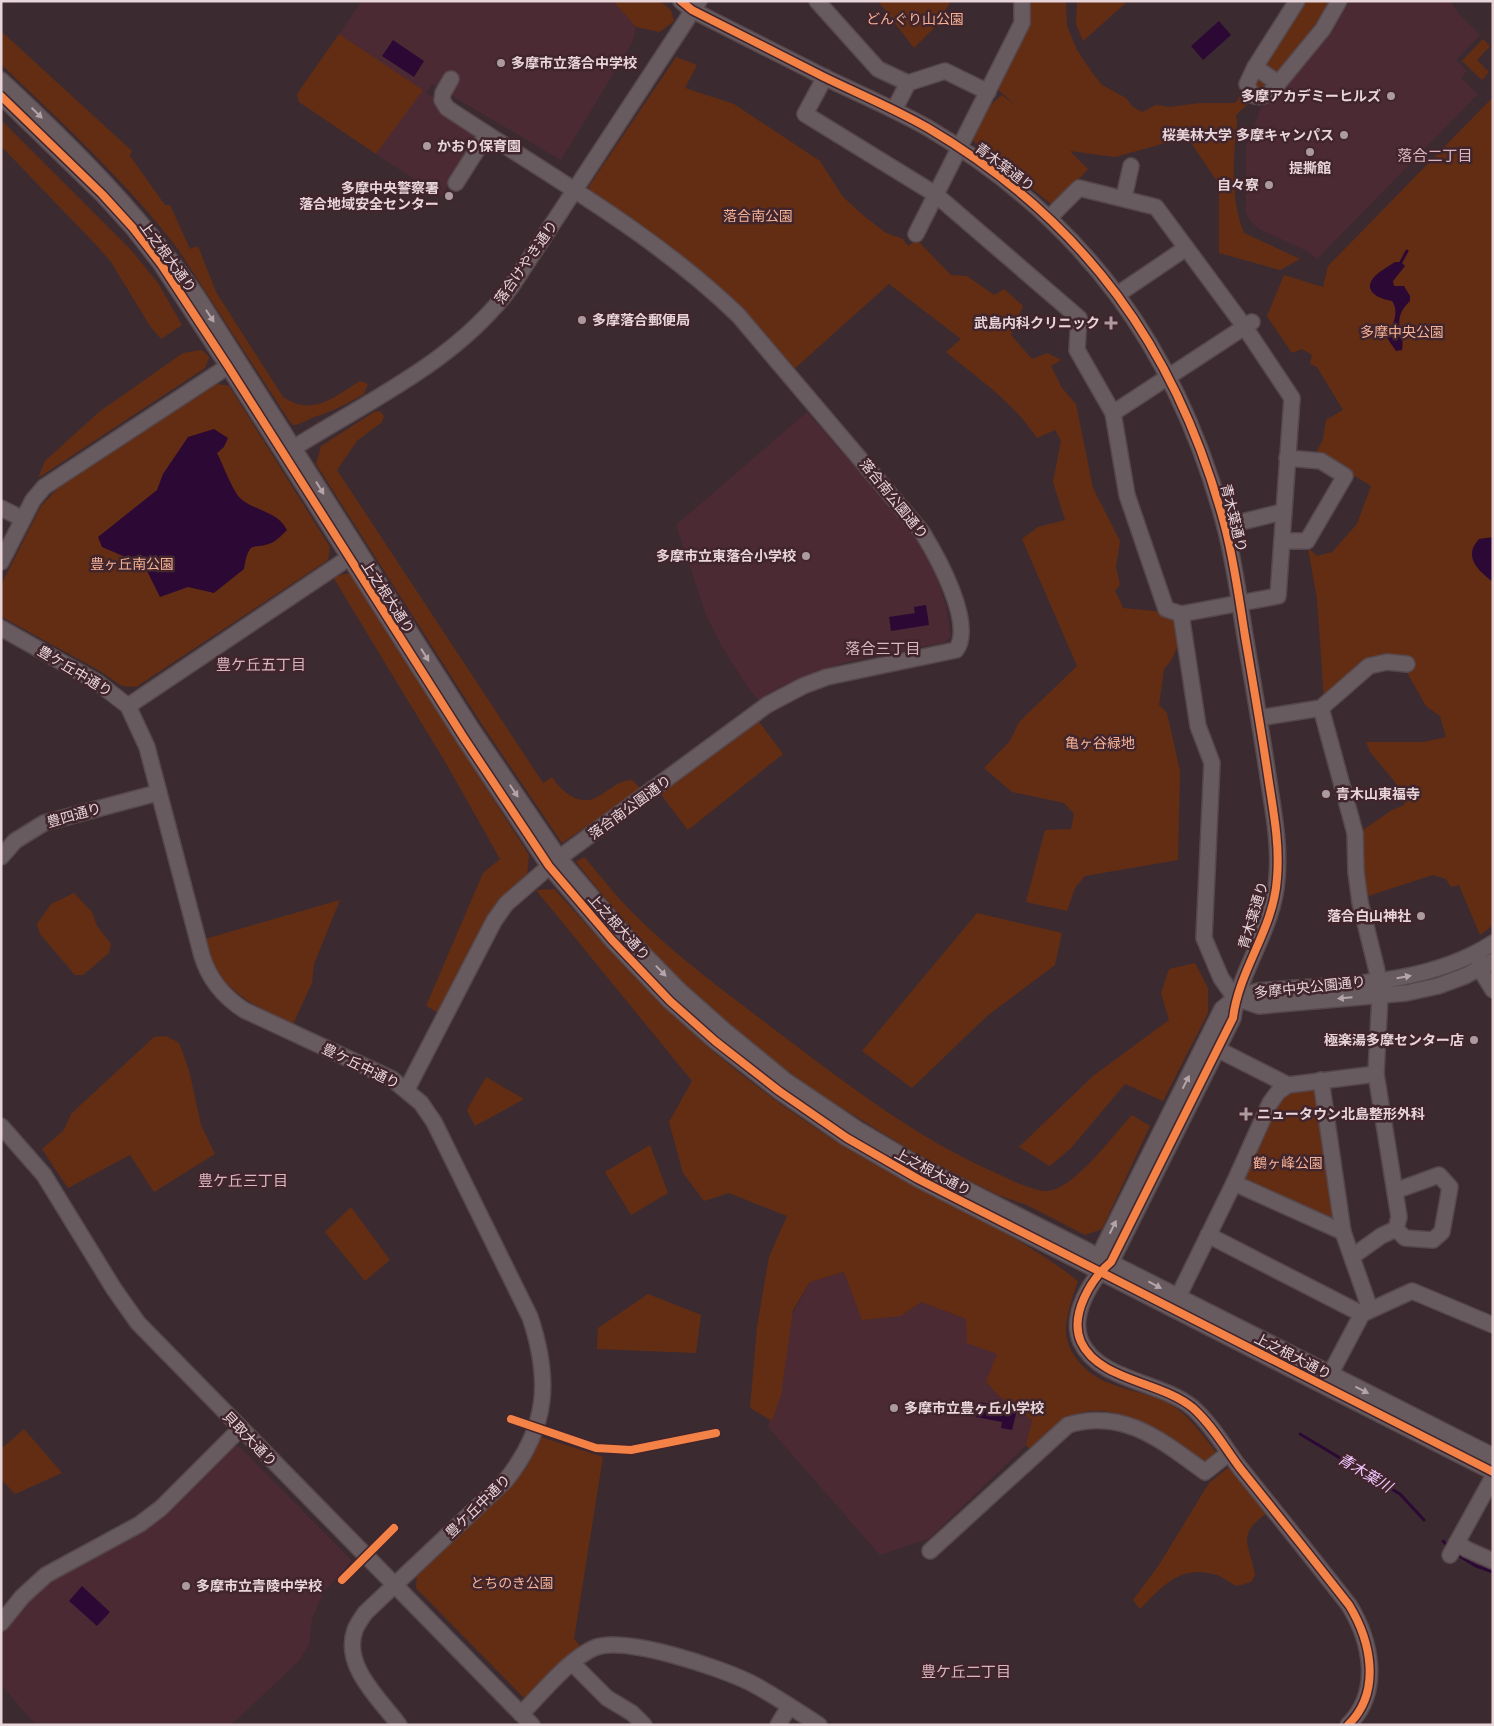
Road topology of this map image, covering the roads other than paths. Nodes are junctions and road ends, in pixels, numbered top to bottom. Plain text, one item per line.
1 (817, 1) edge
2 (1022, 1) edge
3 (1297, 1) edge
4 (1339, 1) edge
5 (691, 4) edge
6 (1255, 67) junction
7 (825, 77) junction
8 (451, 79) dead end
9 (1, 80) edge
10 (908, 83) junction
11 (1278, 83) junction
12 (988, 92) junction
13 (1, 96) edge
14 (894, 110) junction
15 (487, 134) junction
16 (960, 148) junction
17 (1131, 166) dead end
18 (456, 183) dead end
19 (574, 191) junction
20 (935, 194) junction
21 (1124, 197) junction
22 (1049, 218) junction
23 (916, 234) dead end
24 (1186, 248) junction
25 (1118, 294) junction
26 (1248, 324) junction
27 (233, 363) junction
28 (1169, 376) junction
29 (1113, 413) junction
30 (289, 450) junction
31 (1287, 458) junction
32 (1, 508) edge
33 (1282, 512) junction
34 (23, 519) junction
35 (1225, 526) junction
36 (1282, 541) junction
37 (354, 554) junction
38 (1, 562) edge
39 (1240, 603) junction
40 (1181, 614) junction
41 (1, 628) edge
42 (1407, 664) dead end
43 (128, 706) junction
44 (1321, 708) junction
45 (1259, 718) junction
46 (157, 793) junction
47 (1, 857) edge
48 (554, 862) junction
49 (1493, 943) edge
50 (1477, 953) junction
51 (1489, 966) edge
52 (1379, 988) junction
53 (1493, 990) edge
54 (1235, 998) junction
55 (1217, 1049) junction
56 (1376, 1074) junction
57 (1321, 1080) junction
58 (1288, 1085) junction
59 (407, 1089) junction
60 (1176, 1116) junction
61 (1, 1126) edge
62 (1234, 1183) junction
63 (1395, 1191) junction
64 (1396, 1229) junction
65 (1343, 1232) junction
66 (1208, 1235) junction
67 (1353, 1256) junction
68 (1105, 1259) junction
69 (1099, 1273) junction
70 (1178, 1297) junction
71 (1366, 1311) junction
72 (1493, 1325) edge
73 (1328, 1380) junction
74 (240, 1429) junction
75 (1229, 1454) junction
76 (1493, 1456) edge
77 (1493, 1472) edge
78 (1493, 1477) edge
79 (930, 1550) dead end
80 (1493, 1561) edge
81 (395, 1586) junction
82 (1, 1622) edge
83 (572, 1663) junction
84 (789, 1706) junction
85 (521, 1714) junction
86 (1353, 1723) edge
87 (399, 1725) edge
88 (532, 1725) edge
89 (644, 1725) edge
90 (778, 1725) edge
91 (819, 1725) edge

1 - 10 street
2 - 12 street
3 - 6 street
4 - 11 street
5 - 7 street, 青木葉通り
5 - 19 street, 落合けやき通り
6 - 11 street
6 - 11 street
7 - 14 street, 青木葉通り
7 - 20 street
8 - 15 street, 落合南公園通り
9 -> 27 street, 上之根大通り
10 - 12 street
10 - 14 street
12 - 16 street
13 - 27 street, 上之根大通り
14 - 16 street, 青木葉通り
15 - 18 street
15 - 19 street, 落合南公園通り
16 - 20 street
16 - 22 street, 青木葉通り
17 - 21 street
19 - 30 street, 落合けやき通り
19 - 48 street, 落合南公園通り
20 - 23 street
20 - 29 street
21 - 22 street
21 - 24 street
22 - 25 street, 青木葉通り
24 - 25 street
24 - 26 street
25 - 28 street, 青木葉通り
26 - 28 street
26 - 31 street
27 - 30 street, 上之根大通り
27 - 34 street
28 - 29 street
28 - 35 street, 青木葉通り
29 - 40 street
30 - 37 street, 上之根大通り
31 - 33 street
31 - 36 street
32 - 34 street
33 - 35 street
33 - 36 street
34 - 38 street
35 - 39 street, 青木葉通り
36 - 39 street
37 - 43 street
37 - 48 street, 上之根大通り
39 - 40 street
39 - 45 street, 青木葉通り
40 - 54 street
41 - 43 street, 豊ケ丘中通り
42 - 44 street
43 - 46 street, 豊ケ丘中通り
44 - 45 street
44 - 52 street
45 - 54 street, 青木葉通り
46 - 47 street, 豊四通り
46 - 59 street, 豊ケ丘中通り
48 - 59 street, 落合南公園通り
48 -> 68 street, 上之根大通り
48 - 69 street, 上之根大通り
49 - 50 street, 多摩中央公園通り
50 - 51 street
52 -> 50 street, 多摩中央公園通り
51 - 52 street, 多摩中央公園通り
51 - 53 street
52 - 54 street, 多摩中央公園通り
52 - 56 street
54 - 55 street, 青木葉通り
60 -> 54 street, 青木葉通り
55 - 58 street
55 - 60 street, 青木葉通り
56 - 57 street
56 - 63 street
57 - 58 street
57 - 65 street
58 - 62 street
59 - 81 street, 豊ケ丘中通り
60 - 68 street, 青木葉通り
61 - 74 street, 貝取大通り
62 - 65 street
62 - 66 street
63 - 64 street
63 - 64 street
64 - 67 street
65 - 67 street
66 - 70 street
66 - 71 street
67 - 71 street
68 - 69 street, 青木葉通り
68 -> 70 street, 上之根大通り
69 - 73 street, 上之根大通り
69 - 75 street
70 - 73 street, 上之根大通り
71 - 72 street
71 - 73 street
73 -> 76 street, 上之根大通り
73 - 77 street, 上之根大通り
74 - 81 street, 貝取大通り
74 - 82 street
75 - 79 street
75 - 86 street
78 - 80 street
81 - 85 street, 貝取大通り
81 - 87 street, 豊ケ丘中通り
83 - 84 street
83 - 85 street
83 - 89 street
84 - 90 street
84 - 91 street
85 - 88 street, 貝取大通り

